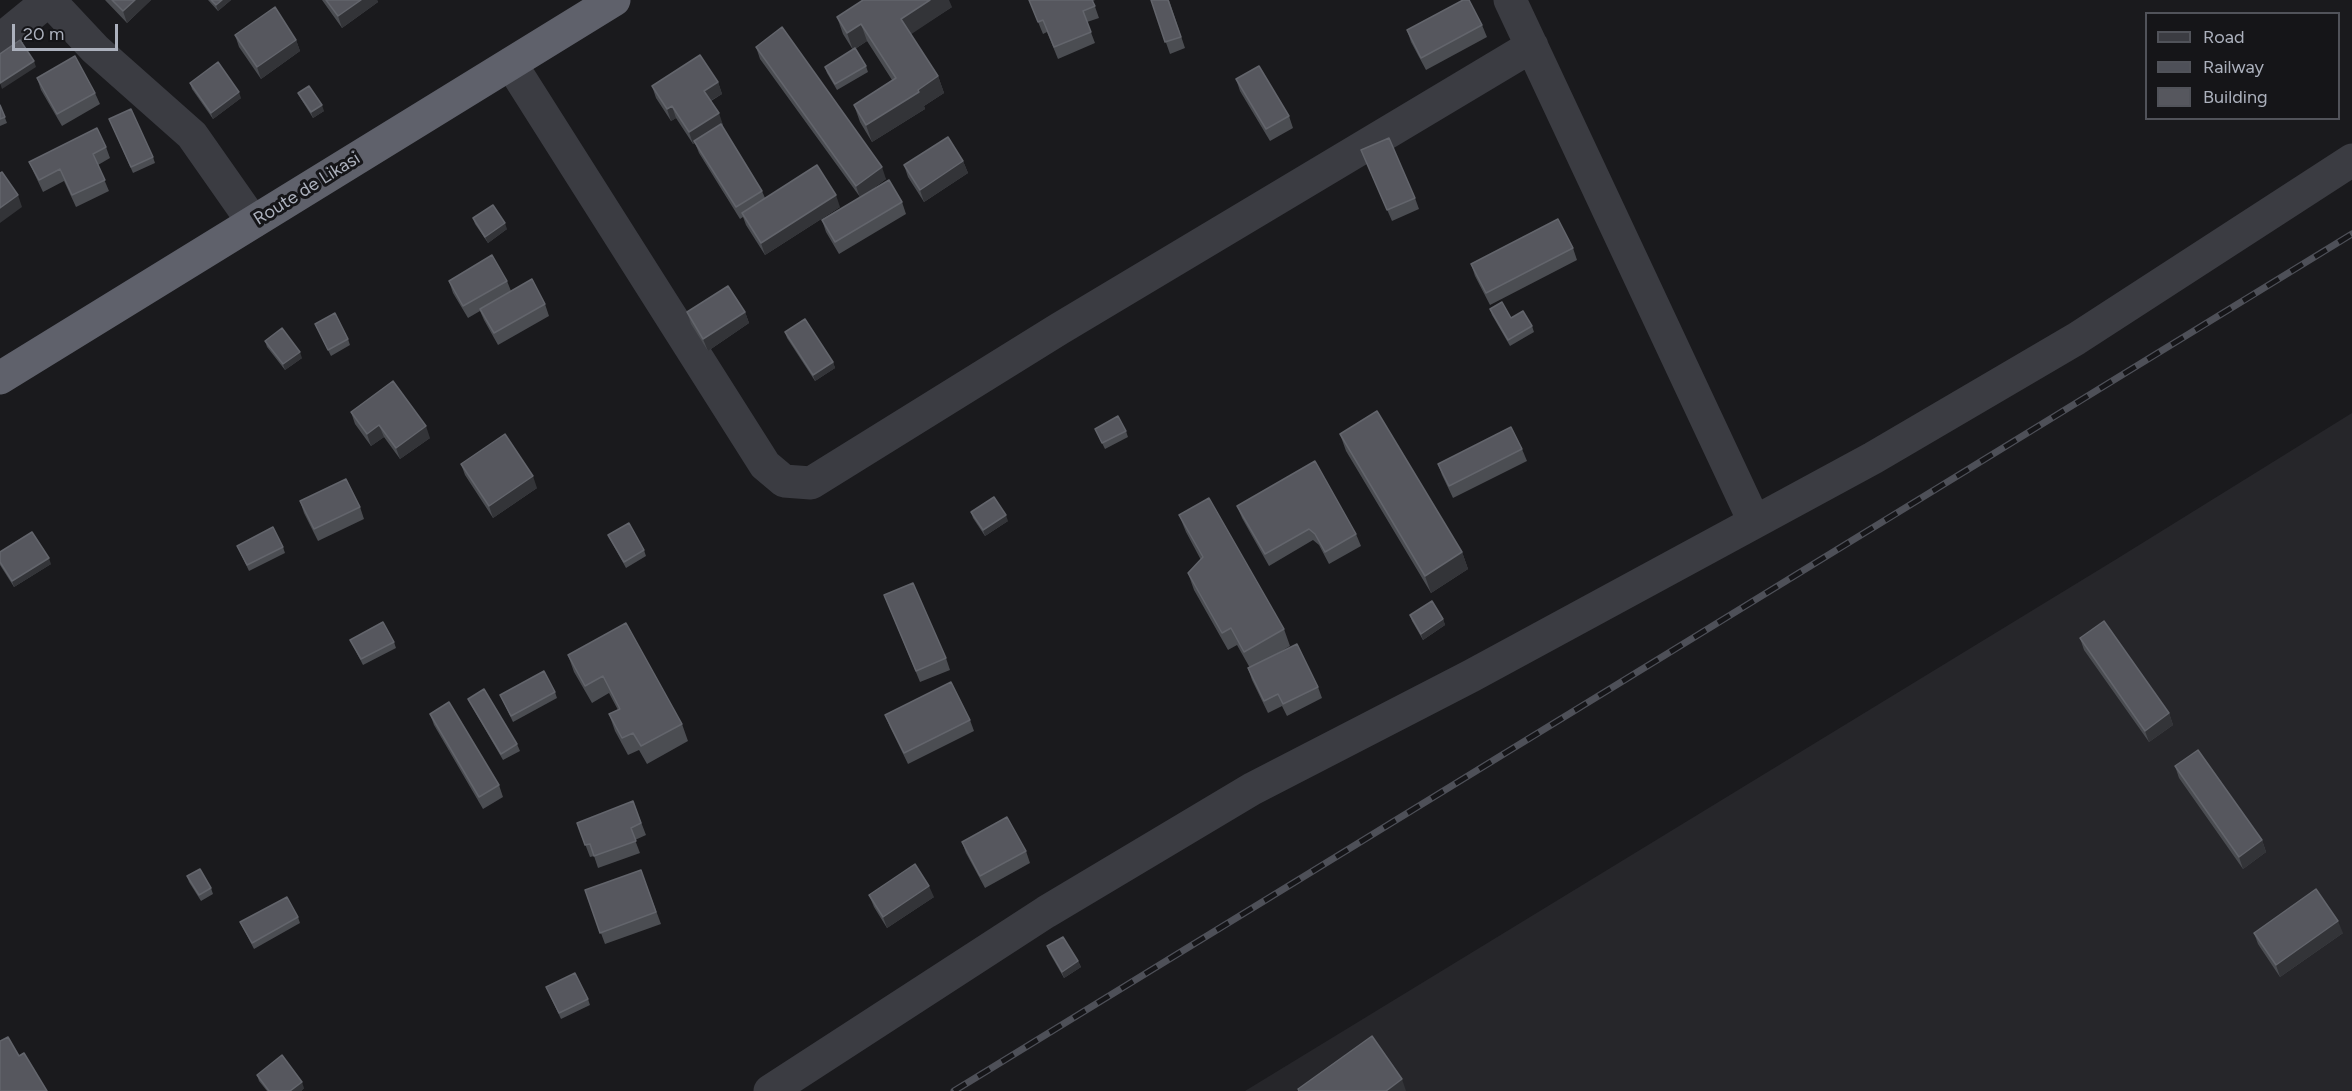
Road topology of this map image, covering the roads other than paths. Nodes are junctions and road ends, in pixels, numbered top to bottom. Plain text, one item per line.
1 (49, 0) edge
2 (615, 0) edge
3 (1510, 0) edge
4 (0, 40) edge
5 (1532, 46) junction
6 (511, 64) junction
7 (2352, 160) edge
8 (253, 222) junction
9 (0, 378) edge
10 (1754, 521) junction
11 (770, 1091) edge

1 - 4 street
1 - 8 street
2 - 6 highway, Route de Likasi
3 - 5 street
5 - 6 street
5 - 10 street
6 - 8 highway, Route de Likasi
7 - 10 street
8 - 9 highway, Route de Likasi
10 - 11 street

